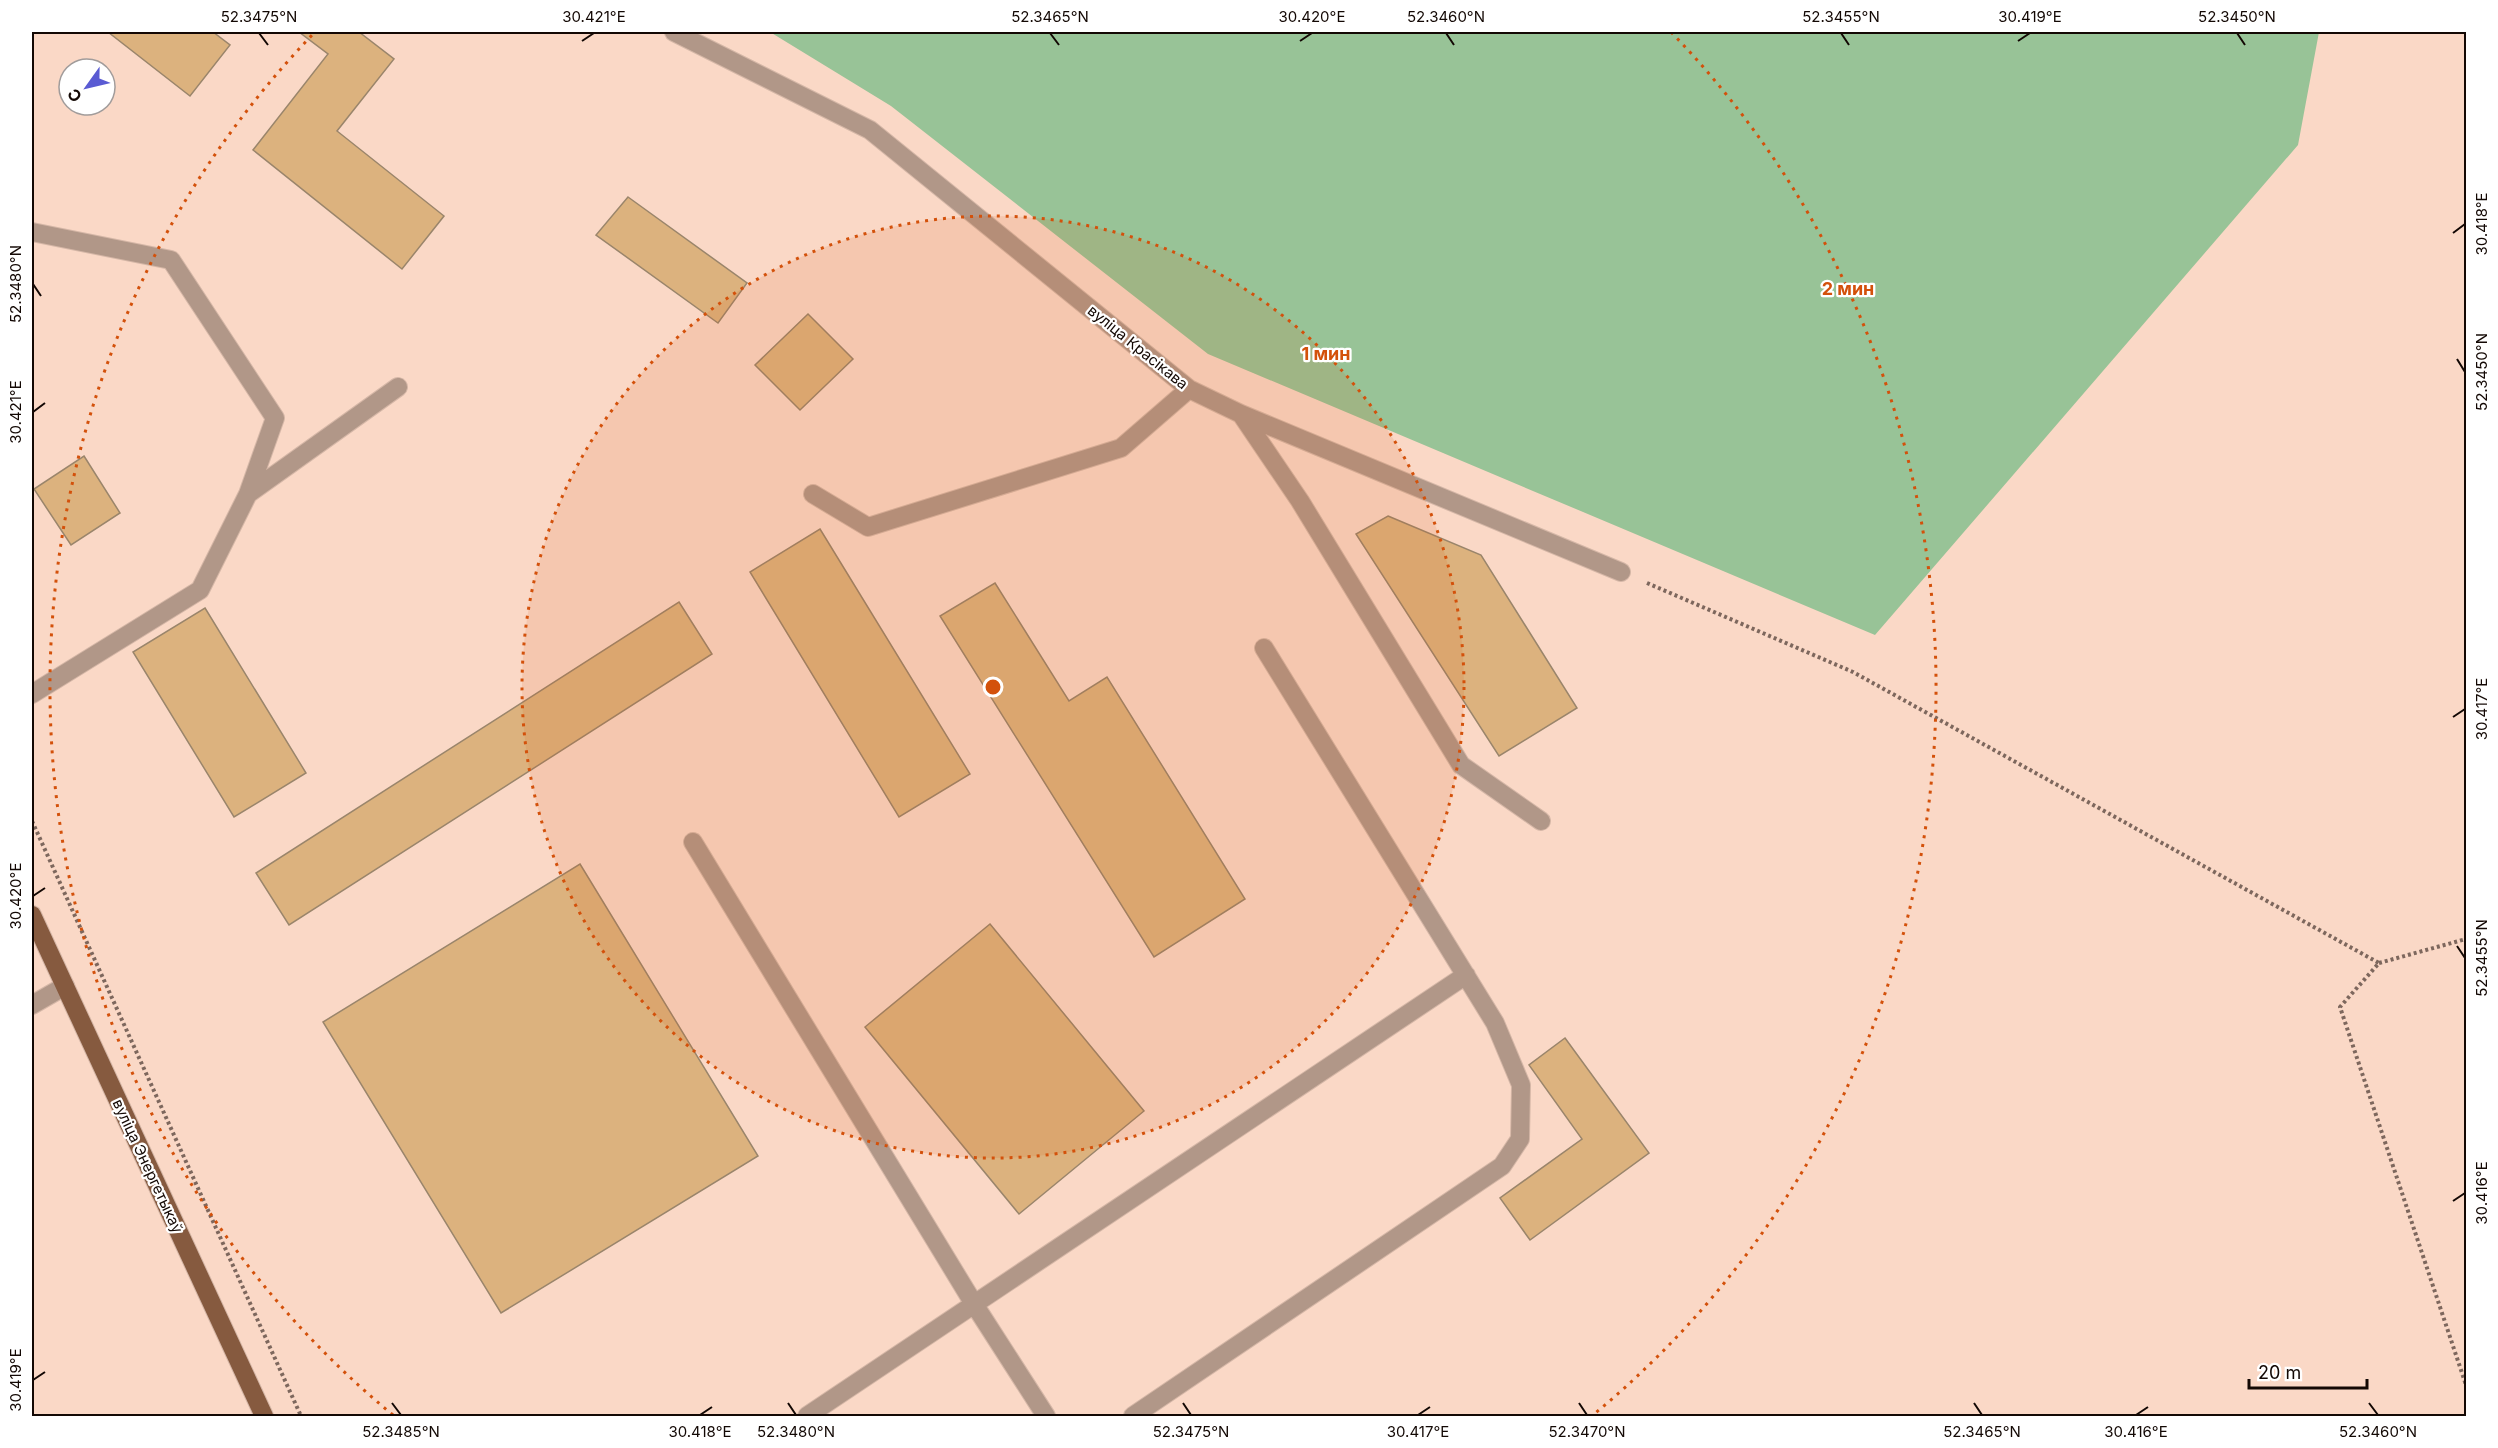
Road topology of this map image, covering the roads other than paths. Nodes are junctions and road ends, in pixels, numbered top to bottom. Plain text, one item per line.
1 (674, 32) edge
2 (32, 232) edge
3 (398, 387) dead end
4 (1189, 389) junction
5 (1241, 414) junction
6 (248, 494) junction
7 (813, 494) dead end
8 (1621, 573) road end
9 (1264, 648) dead end
10 (32, 694) edge
11 (1541, 821) dead end
12 (693, 842) dead end
13 (32, 915) edge
14 (1466, 975) junction
15 (65, 986) junction
16 (32, 1005) edge
17 (974, 1304) junction
18 (264, 1416) edge
19 (807, 1416) edge
20 (1046, 1416) edge
21 (1133, 1416) edge

1 - 4 street, вуліца Красікава
2 - 6 street
3 - 6 street
4 - 5 street, вуліца Красікава
4 - 7 street
5 - 8 street, вуліца Красікава
5 - 11 street
6 - 10 street
9 - 14 street
12 - 17 street
13 - 15 main road, вуліца Энергетыкаў
14 - 17 street
14 - 21 street
15 - 16 street
15 - 18 main road, вуліца Энергетыкаў
17 - 19 street
17 - 20 street

